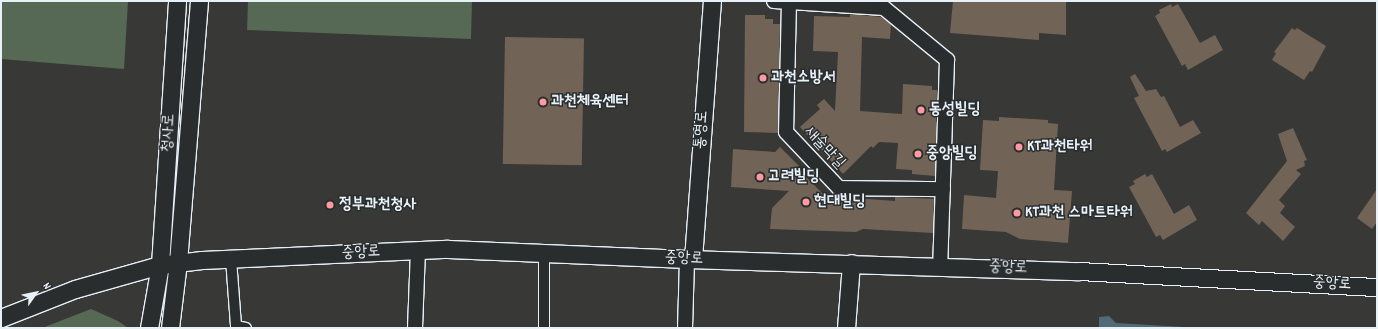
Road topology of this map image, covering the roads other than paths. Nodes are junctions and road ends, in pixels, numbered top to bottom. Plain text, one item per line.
1 (178, 1) edge
2 (199, 1) edge
3 (712, 1) edge
4 (774, 1) edge
5 (789, 2) edge
6 (943, 189) junction
7 (418, 250) junction
8 (544, 253) junction
9 (231, 259) junction
10 (690, 259) junction
11 (178, 262) junction
12 (851, 263) junction
13 (160, 265) junction
14 (940, 266) junction
15 (1377, 286) edge
16 (1, 318) edge
17 (149, 328) edge
18 (170, 328) edge
19 (246, 328) edge
20 (415, 328) edge
21 (544, 328) edge
22 (685, 328) edge
23 (846, 328) edge

1 - 13 street, 청사로
2 - 11 street, 청사로
3 - 10 street, 통영로
4 - 5 street
5 - 6 street
5 - 6 street, 새술막길
6 - 14 street
7 - 8 street, 중앙로
7 - 9 street, 중앙로
7 - 20 street
8 - 10 street, 중앙로
8 - 21 street
9 - 11 street, 중앙로
9 - 19 street
10 - 12 street, 중앙로
10 - 22 street
11 - 13 street, 중앙로
11 - 18 street, 청사로
12 - 14 street, 중앙로
12 - 23 street
13 - 16 street, 중앙로
13 - 17 street, 청사로
14 - 15 street, 중앙로

